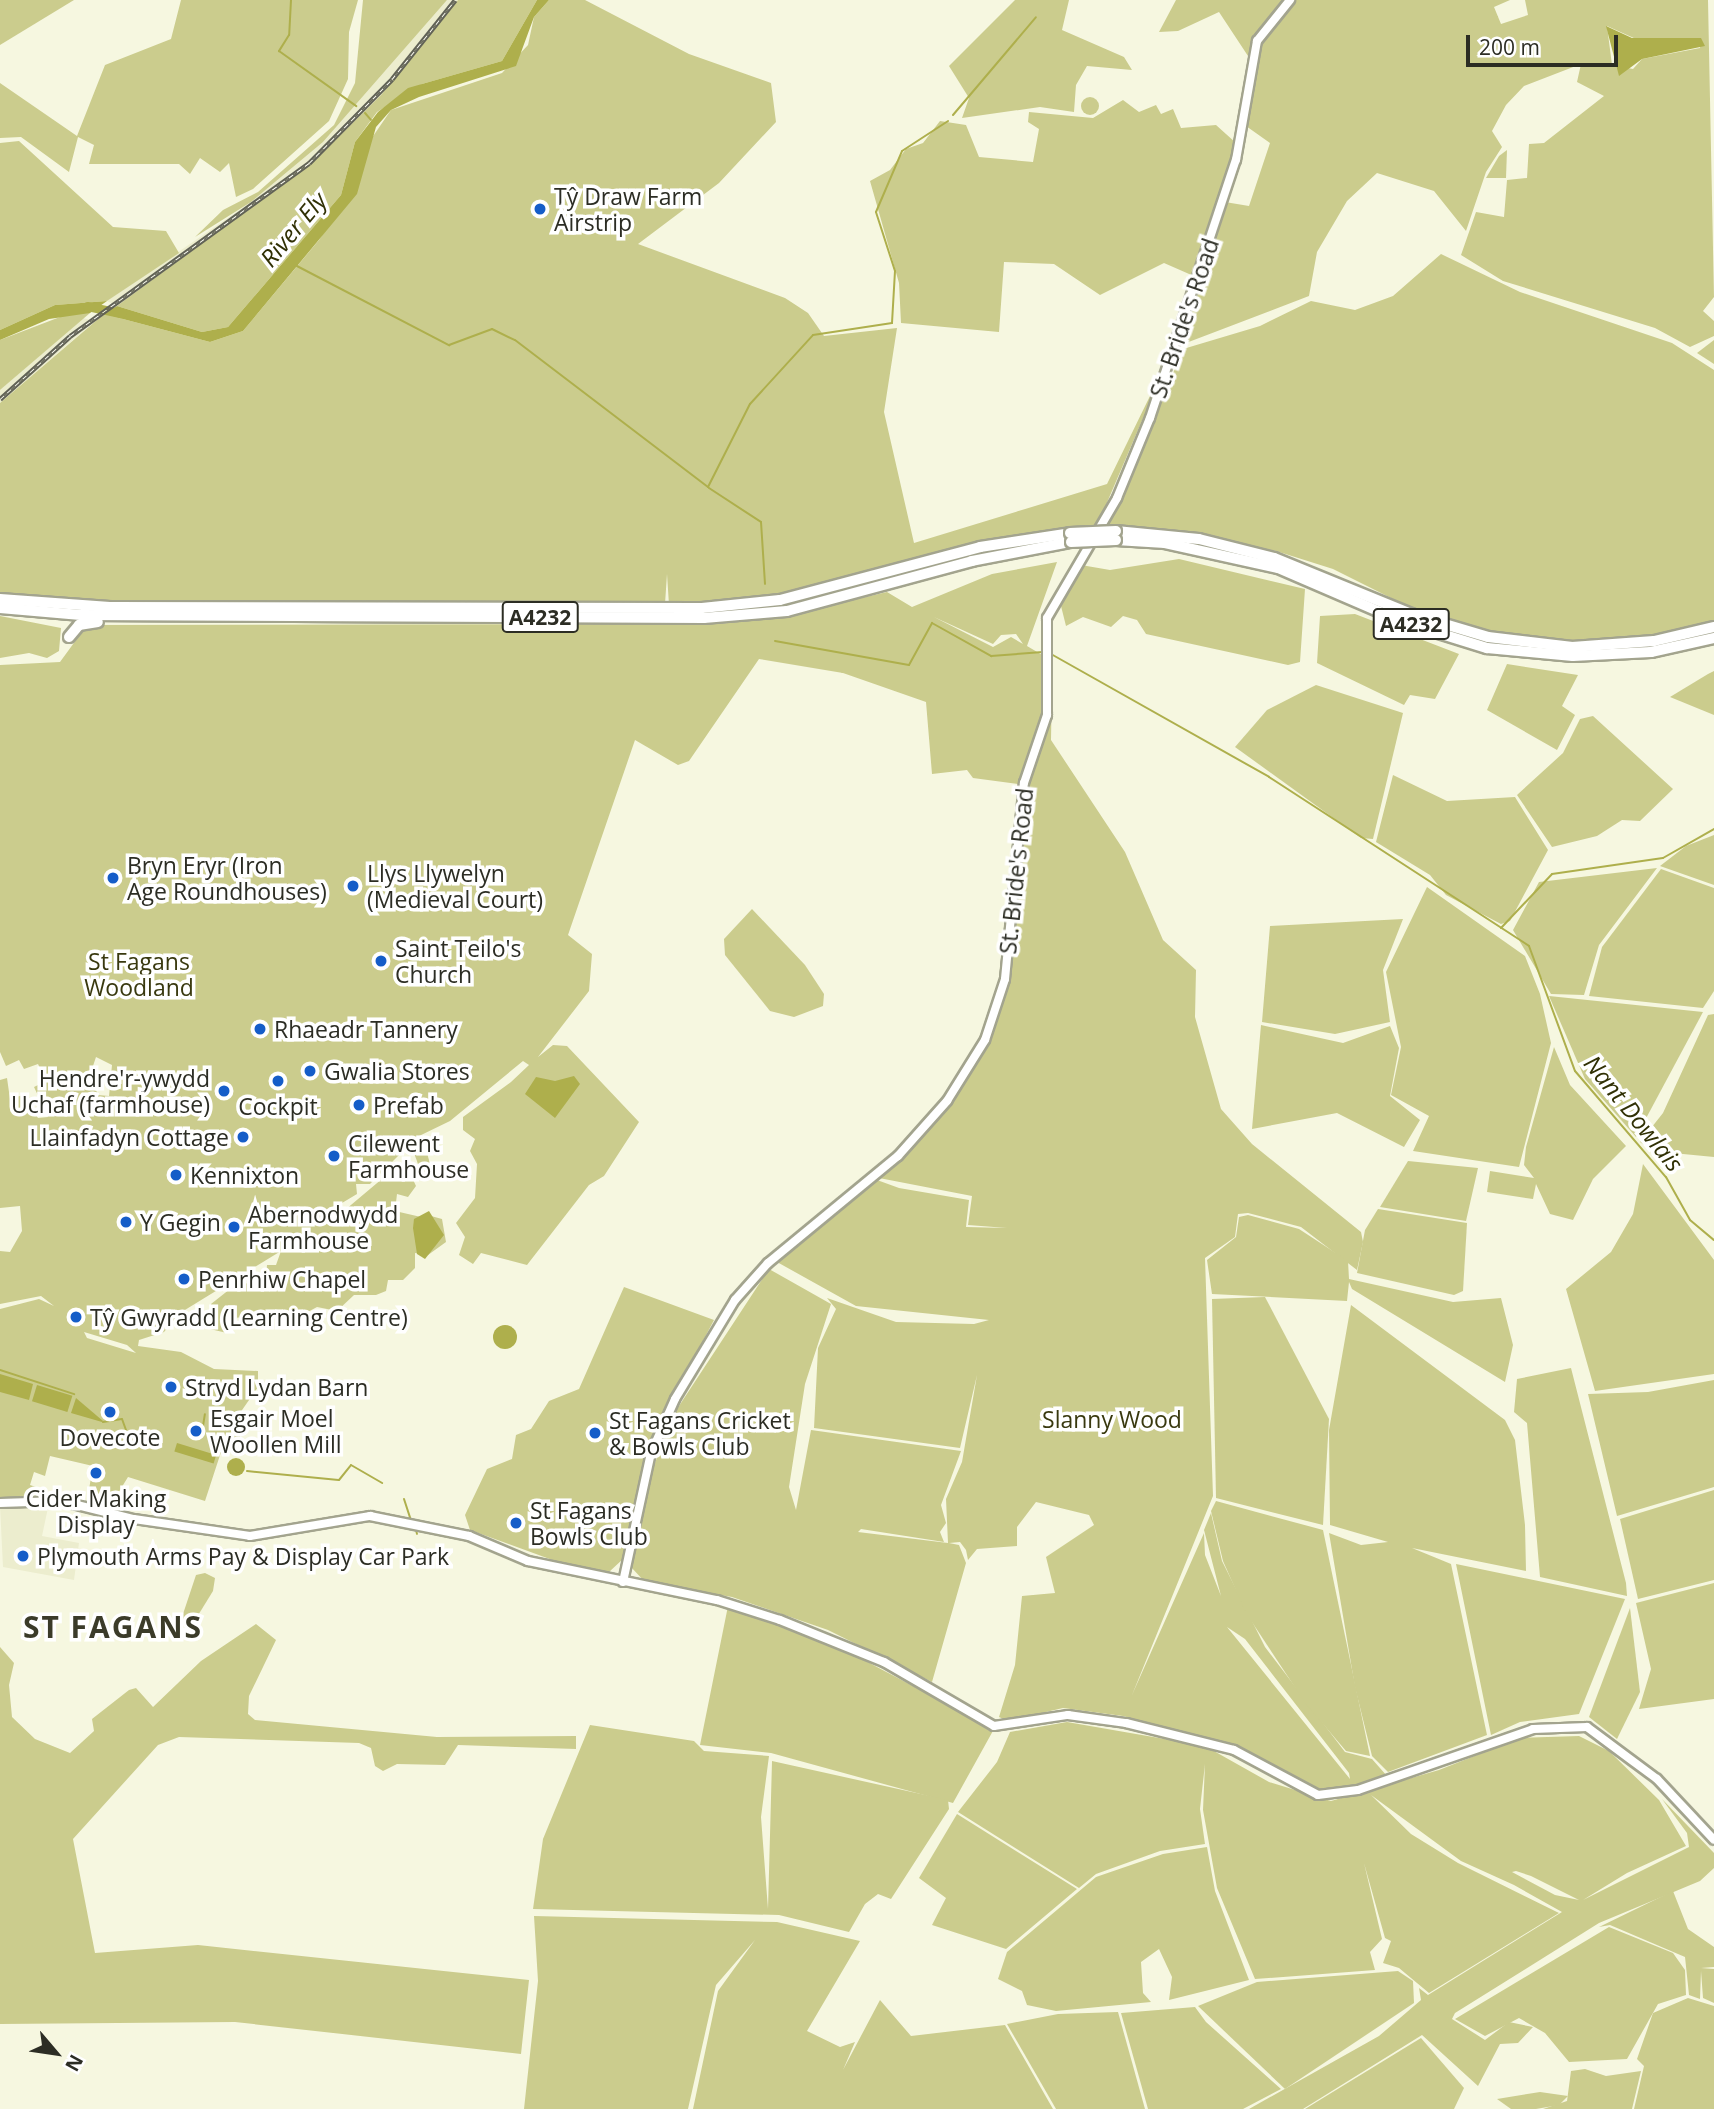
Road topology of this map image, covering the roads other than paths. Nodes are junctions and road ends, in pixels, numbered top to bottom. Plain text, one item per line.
1 (1290, 0) edge
2 (1116, 536) junction
3 (1071, 538) junction
4 (0, 599) edge
5 (0, 610) edge
6 (267, 617) junction
7 (1714, 628) edge
8 (1714, 638) edge
9 (0, 1503) edge
10 (623, 1582) junction
11 (1711, 1837) edge

1 - 10 street, St. Bride's Road
2 - 3 highway, A4232, bridge
2 - 7 highway, A4232
2 - 8 highway, A4232
3 - 4 highway, A4232
3 - 6 highway, A4232
5 - 6 highway, A4232
5 - 6 highway
9 - 10 street
10 - 11 street

